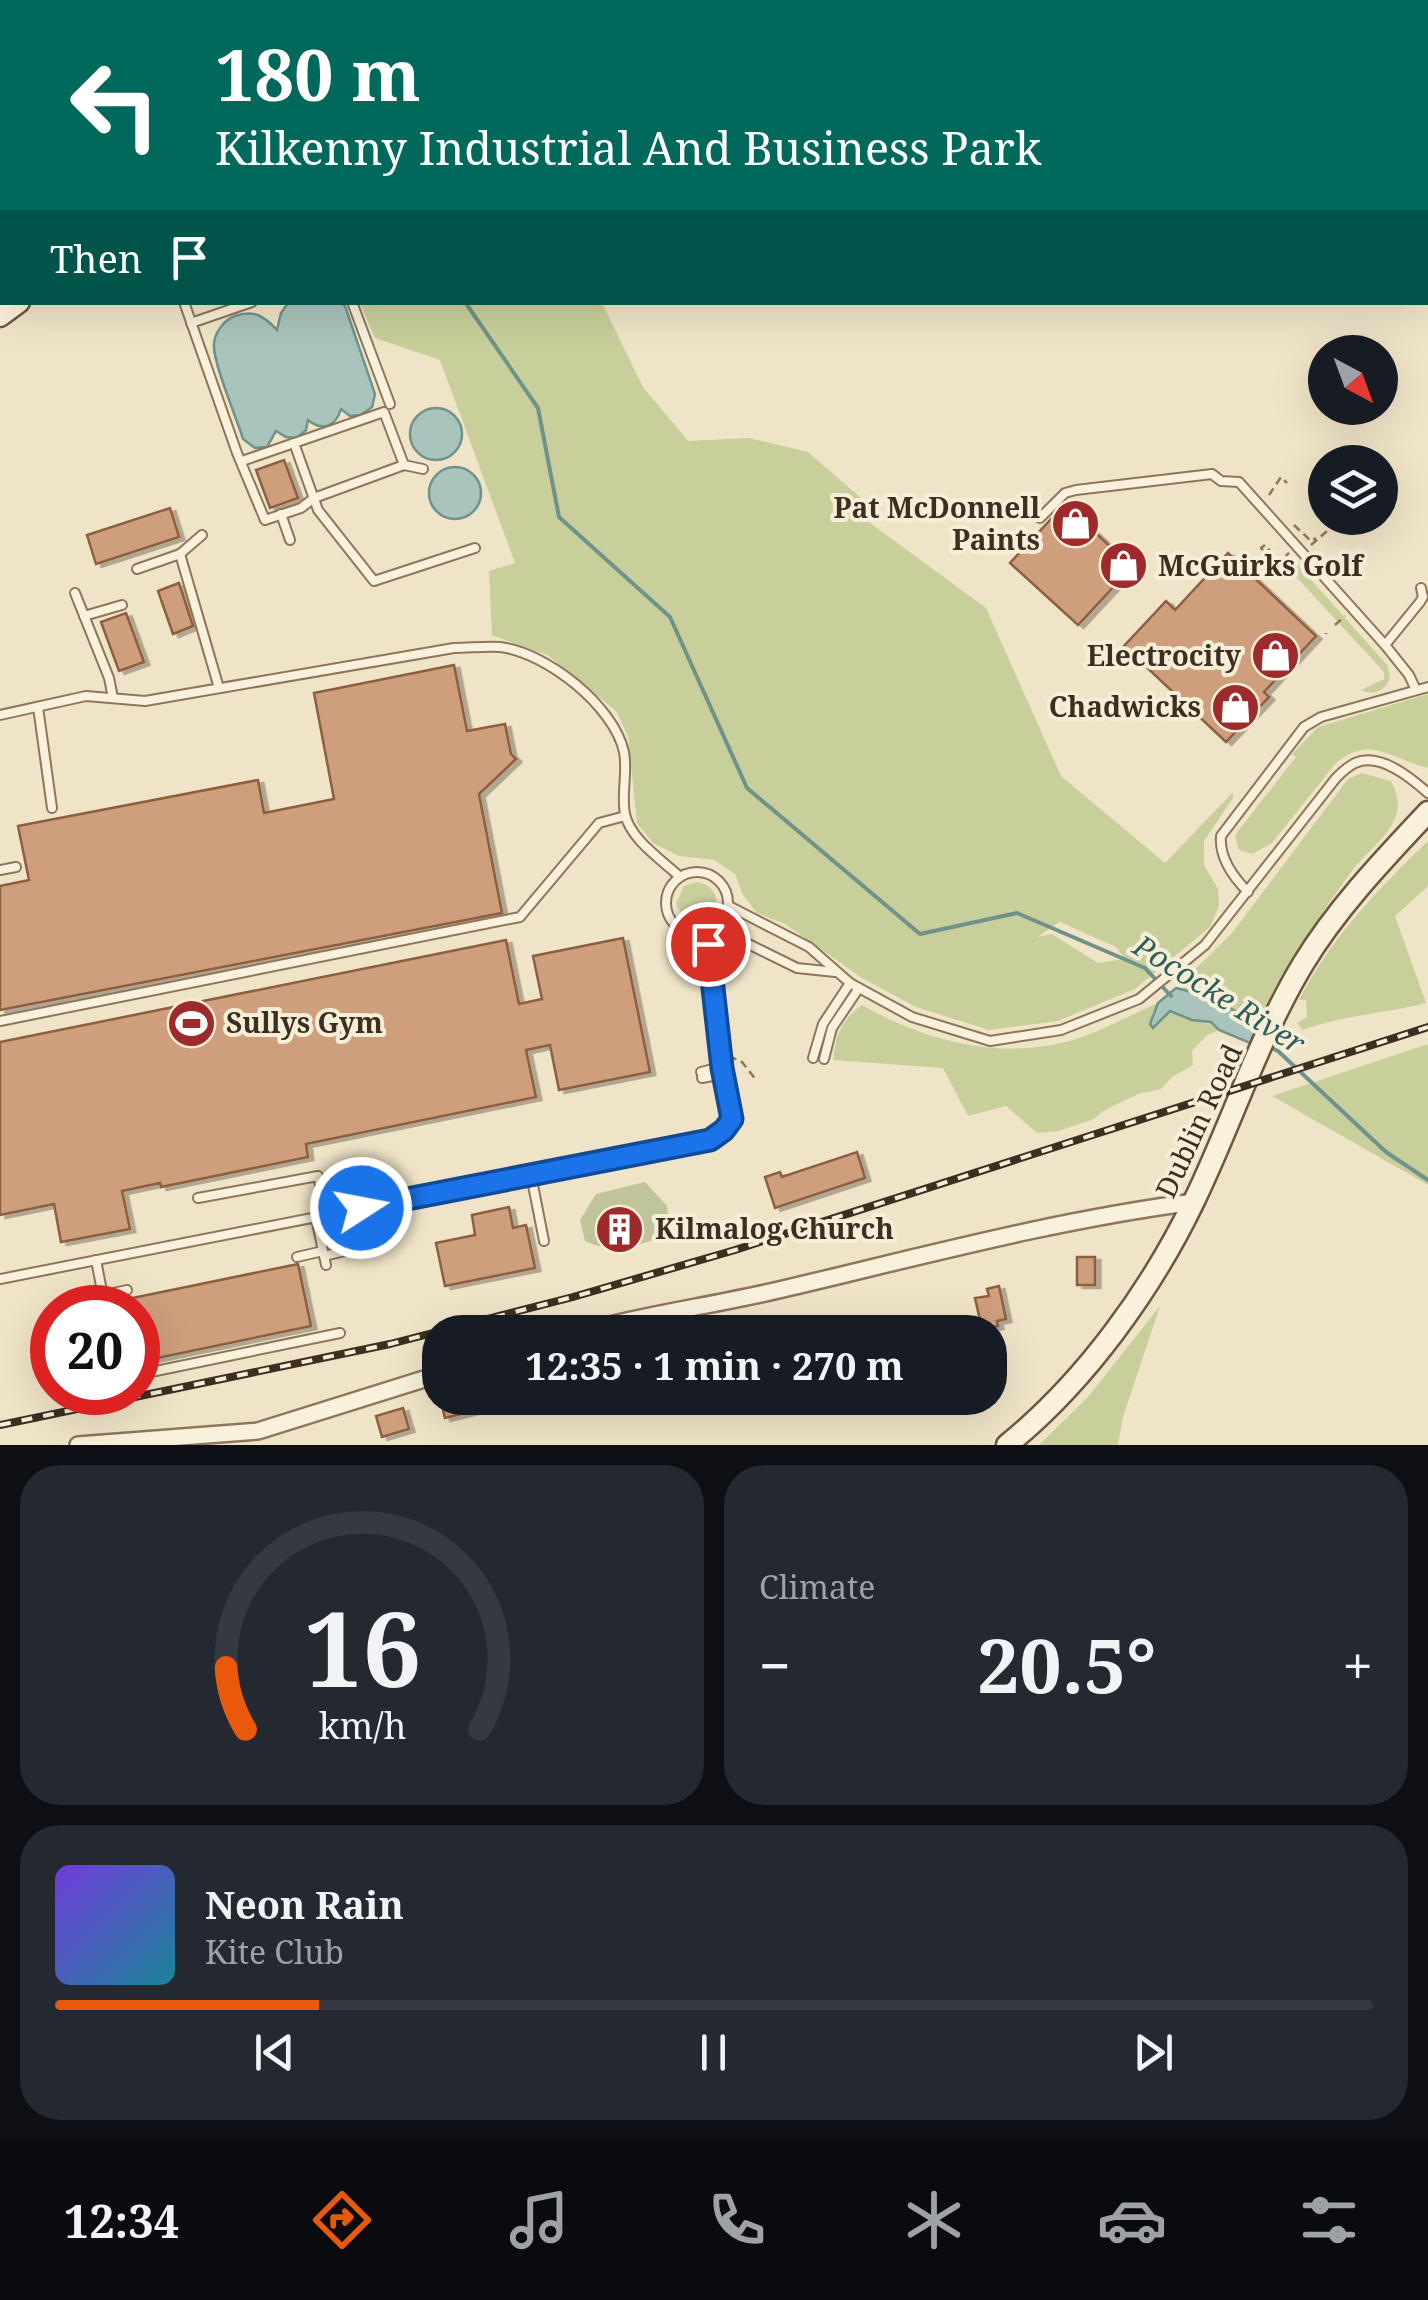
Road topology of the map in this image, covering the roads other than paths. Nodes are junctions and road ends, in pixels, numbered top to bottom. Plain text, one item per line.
1 (185, 305) edge
2 (243, 305) edge
3 (353, 305) edge
4 (191, 322) junction
5 (384, 412) junction
6 (294, 444) junction
7 (242, 461) junction
8 (404, 465) junction
9 (423, 469) dead end
10 (314, 498) junction
11 (281, 514) junction
12 (1040, 518) dead end
13 (202, 535) dead end
14 (290, 540) dead end
15 (475, 548) dead end
16 (180, 554) junction
17 (137, 569) dead end
18 (1424, 591) edge
19 (75, 594) dead end
20 (122, 604) dead end
21 (1397, 610) dead end
22 (84, 616) junction
23 (1405, 620) junction
24 (203, 632) junction
25 (190, 636) dead end
26 (1385, 645) junction
27 (1428, 686) edge
28 (218, 688) junction
29 (1416, 690) junction
30 (113, 698) junction
31 (38, 707) junction
32 (0, 715) edge
33 (1428, 793) edge
34 (52, 808) dead end
35 (1428, 812) edge
36 (625, 816) junction
37 (16, 867) dead end
38 (0, 870) edge
39 (680, 877) junction
40 (1248, 892) junction
41 (729, 906) junction
42 (716, 928) junction
43 (702, 934) junction
44 (835, 972) junction
45 (854, 986) junction
46 (0, 1021) edge
47 (814, 1058) dead end
48 (824, 1059) dead end
49 (722, 1071) junction
50 (702, 1075) dead end
51 (531, 1175) junction
52 (198, 1198) dead end
53 (1194, 1202) junction
54 (327, 1215) junction
55 (316, 1218) junction
56 (544, 1241) dead end
57 (350, 1250) dead end
58 (296, 1257) dead end
59 (325, 1258) junction
60 (96, 1260) junction
61 (0, 1279) edge
62 (101, 1285) edge
63 (662, 1315) edge
64 (340, 1333) dead end
65 (160, 1370) edge
66 (422, 1380) edge
67 (1018, 1443) edge
68 (78, 1445) edge

1 - 4 lane
2 - 4 lane
3 - 5 lane
4 - 7 lane
5 - 6 lane
5 - 8 lane
6 - 7 lane
6 - 10 lane
7 - 11 lane
8 - 9 lane
8 - 10 lane
10 - 11 lane
10 - 15 lane
11 - 14 lane
12 - 26 lane
13 - 16 lane
16 - 17 lane
16 - 24 lane
18 - 23 lane
19 - 22 lane
20 - 22 lane
21 - 23 lane
22 - 30 lane
23 - 26 lane
24 - 25 lane
24 - 28 lane
26 - 29 lane
27 - 29 lane
28 - 30 lane
28 - 36 lane
29 - 40 lane
30 - 31 lane
31 - 32 lane
31 - 34 lane
33 - 40 lane
35 - 53 main road, Dublin Road
36 - 39 lane
36 - 46 lane
37 - 38 lane
39 - 41 lane
39 - 43 lane
40 - 45 lane
41 - 42 lane
41 - 44 lane
42 - 43 lane
42 - 44 lane
43 - 49 lane
44 - 45 lane
45 - 47 lane
45 - 48 lane
49 - 50 lane
49 - 51 lane
51 - 54 lane
51 - 56 lane
52 - 54 lane
53 - 63 street
53 - 67 main road, Dublin Road
54 - 55 lane
55 - 59 lane
55 - 60 lane
57 - 59 lane
58 - 59 lane
60 - 61 lane
60 - 62 lane
64 - 65 lane
66 - 68 street

